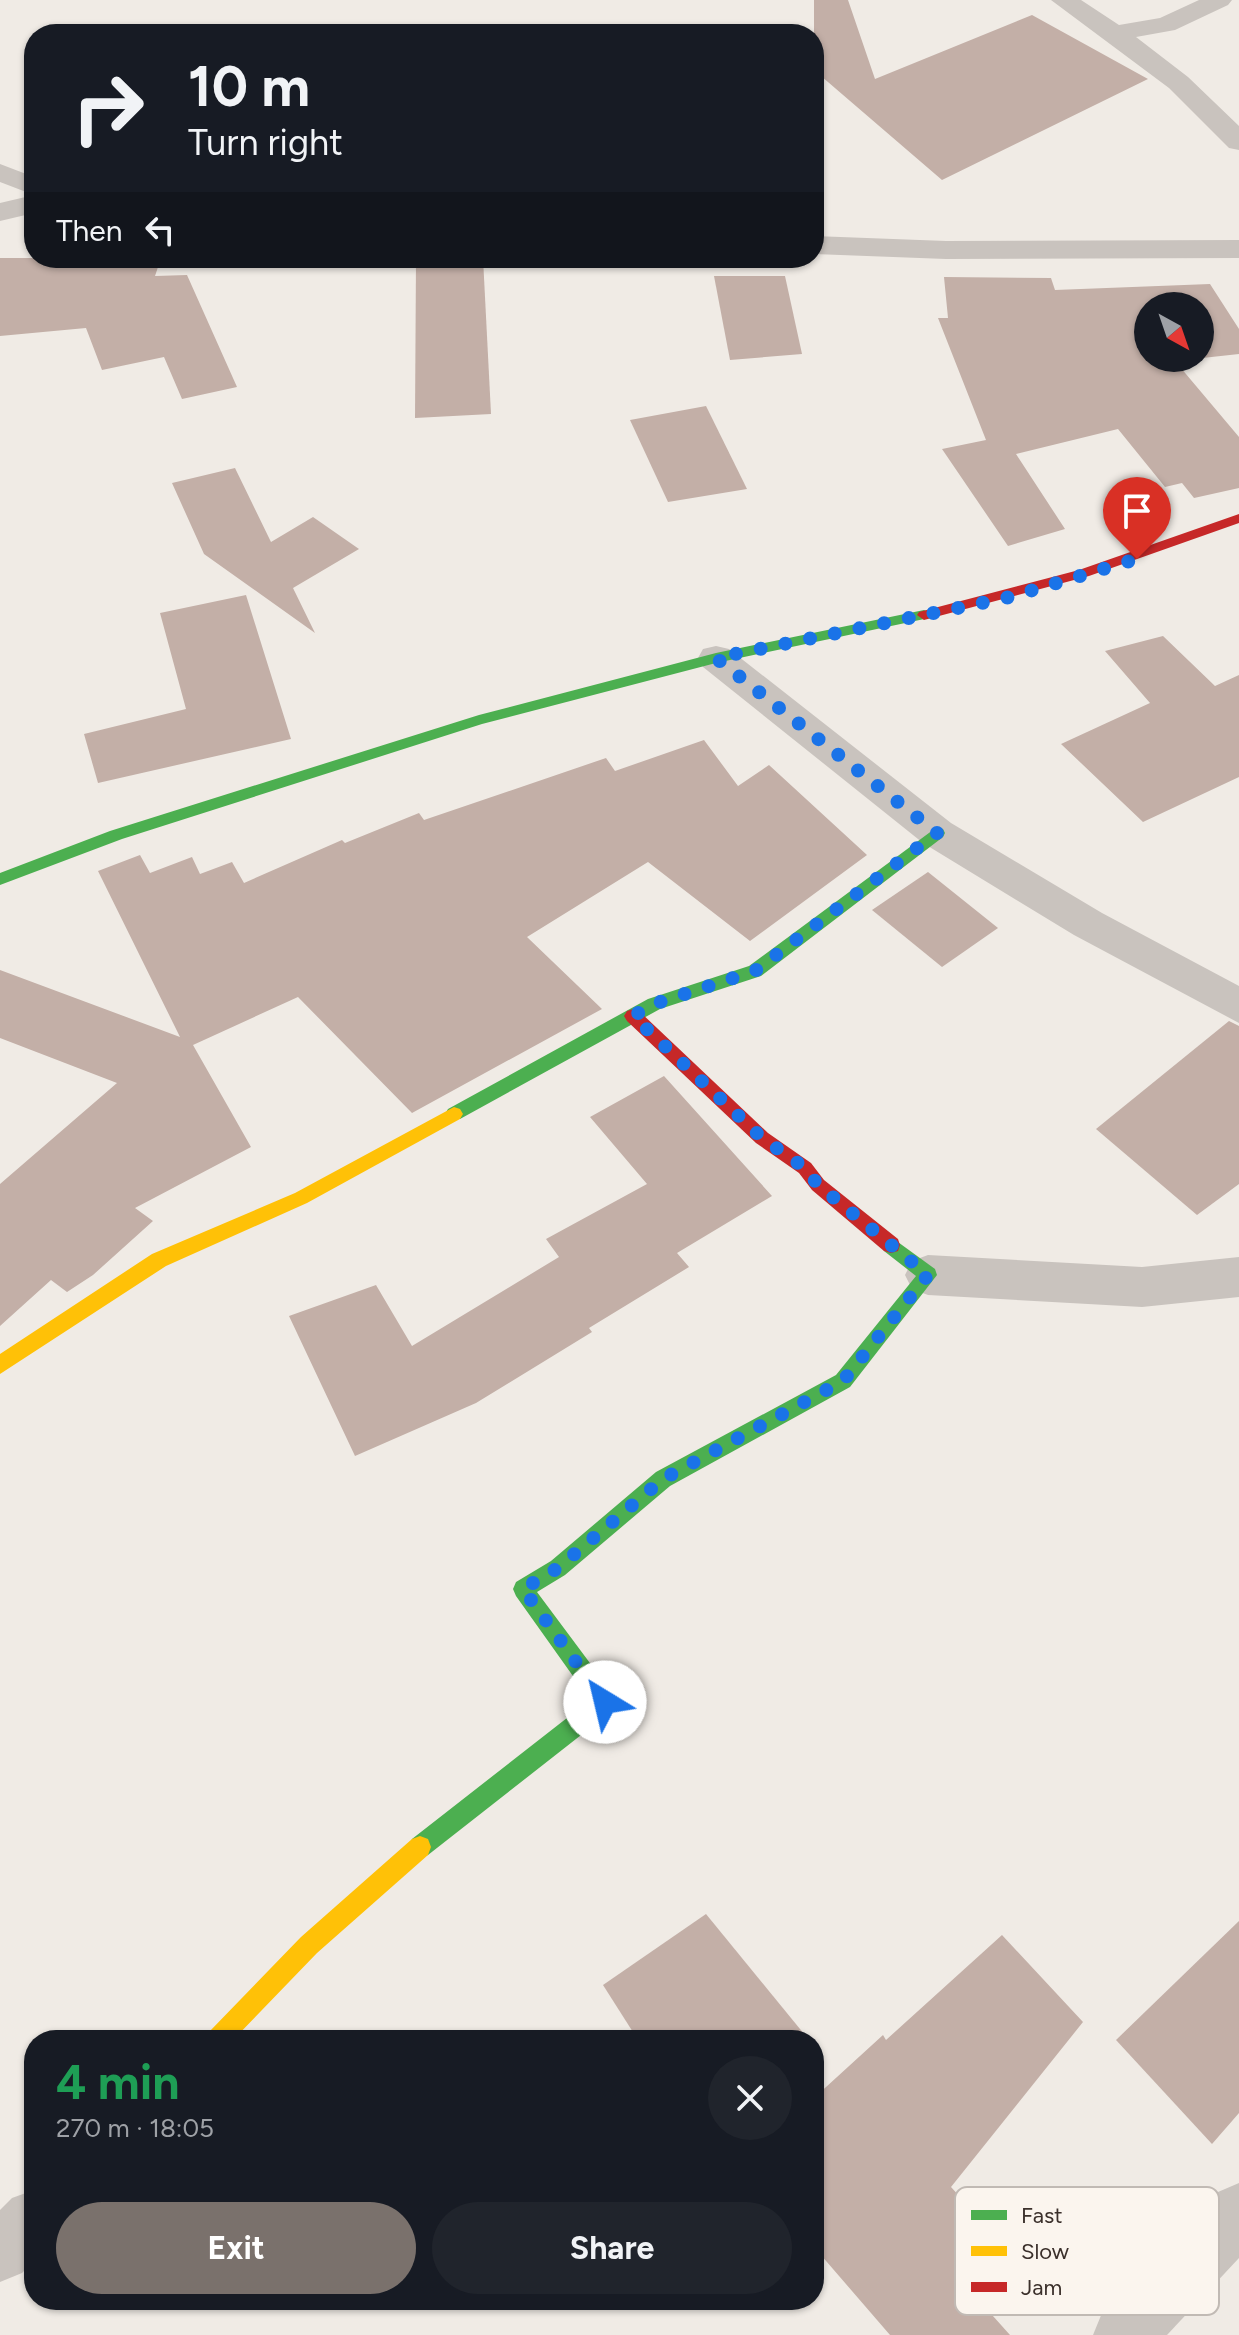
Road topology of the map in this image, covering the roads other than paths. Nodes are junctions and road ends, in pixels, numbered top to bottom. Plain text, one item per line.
1 (1064, 0) edge
2 (1219, 0) edge
3 (1115, 33) junction
4 (1204, 103) junction
5 (1239, 103) edge
6 (1239, 142) edge
7 (0, 172) edge
8 (24, 183) edge
9 (24, 206) edge
10 (0, 212) edge
11 (824, 245) edge
12 (1239, 249) edge
13 (1239, 518) edge
14 (716, 658) junction
15 (937, 833) junction
16 (0, 879) edge
17 (1239, 1007) edge
18 (633, 1016) junction
19 (928, 1275) junction
20 (1239, 1277) edge
21 (0, 1365) edge
22 (227, 2030) edge
23 (1239, 2213) edge
24 (24, 2229) edge
25 (1219, 2234) edge
26 (0, 2251) edge
27 (1143, 2315) edge
28 (1124, 2335) edge

1 - 3 street
2 - 3 street
3 - 4 street
4 - 5 street
4 - 6 street
7 - 8 street
9 - 10 street
11 - 12 street
13 - 14 street
14 - 15 street
14 - 16 street
15 - 17 street
15 - 18 street
18 - 19 street
18 - 21 street
19 - 20 street
19 - 22 street
23 - 25 street
24 - 26 street
27 - 28 street

